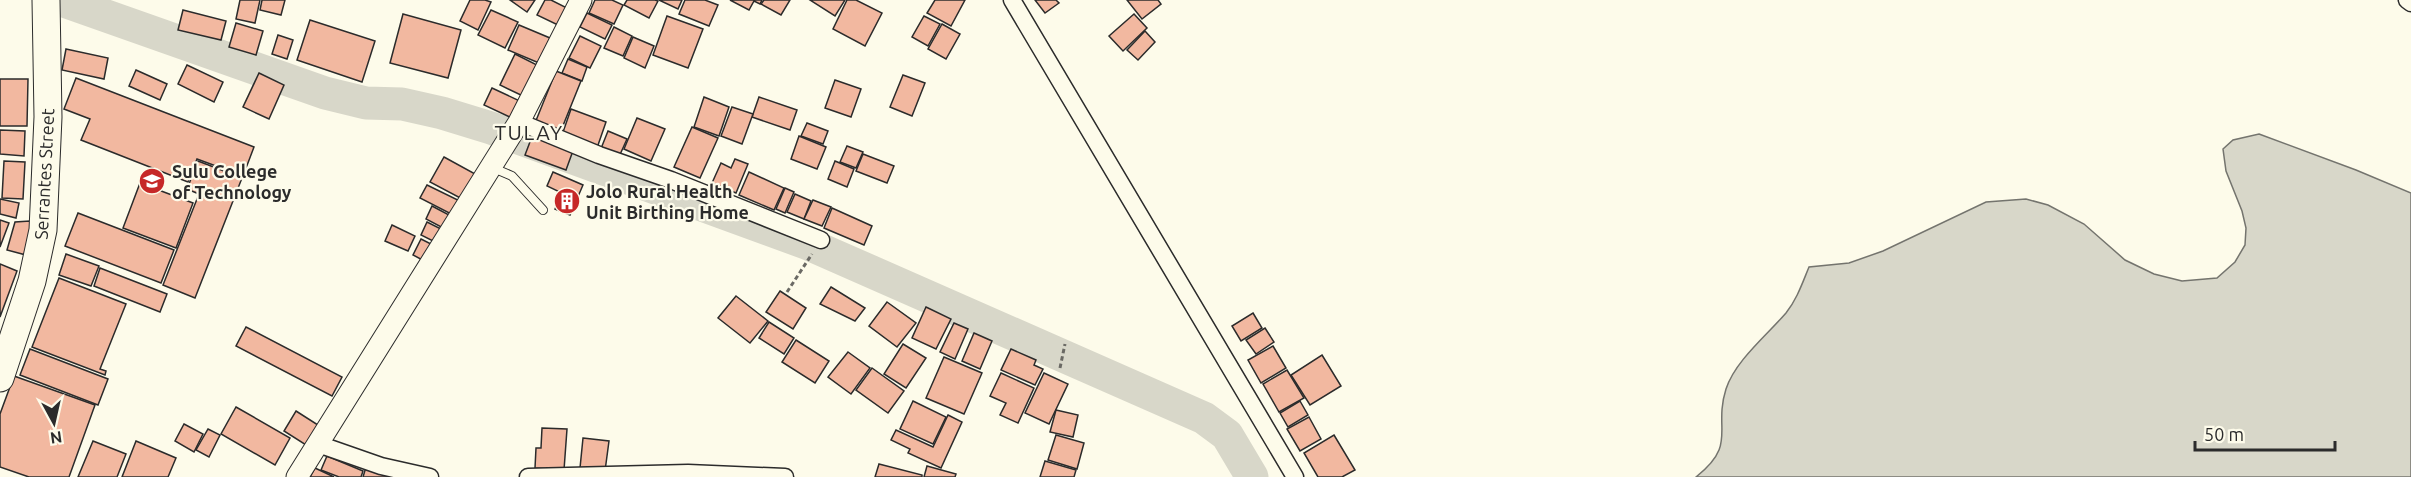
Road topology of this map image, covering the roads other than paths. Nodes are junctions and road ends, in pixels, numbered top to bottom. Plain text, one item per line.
1 (581, 0) edge
2 (1012, 0) edge
3 (2407, 0) edge
4 (2411, 3) edge
5 (46, 8) edge
6 (513, 132) junction
7 (491, 167) junction
8 (543, 210) dead end
9 (817, 246) road end
10 (0, 378) edge
11 (318, 444) junction
12 (297, 477) edge
13 (430, 477) edge
14 (528, 477) edge
15 (785, 477) edge
16 (1295, 477) edge

1 - 6 street
2 - 16 street
3 - 4 street
5 - 10 main road, Serrantes Street
6 - 7 street
6 - 9 street
7 - 8 lane
7 - 11 street
11 - 12 street
11 - 13 street
14 - 15 street

